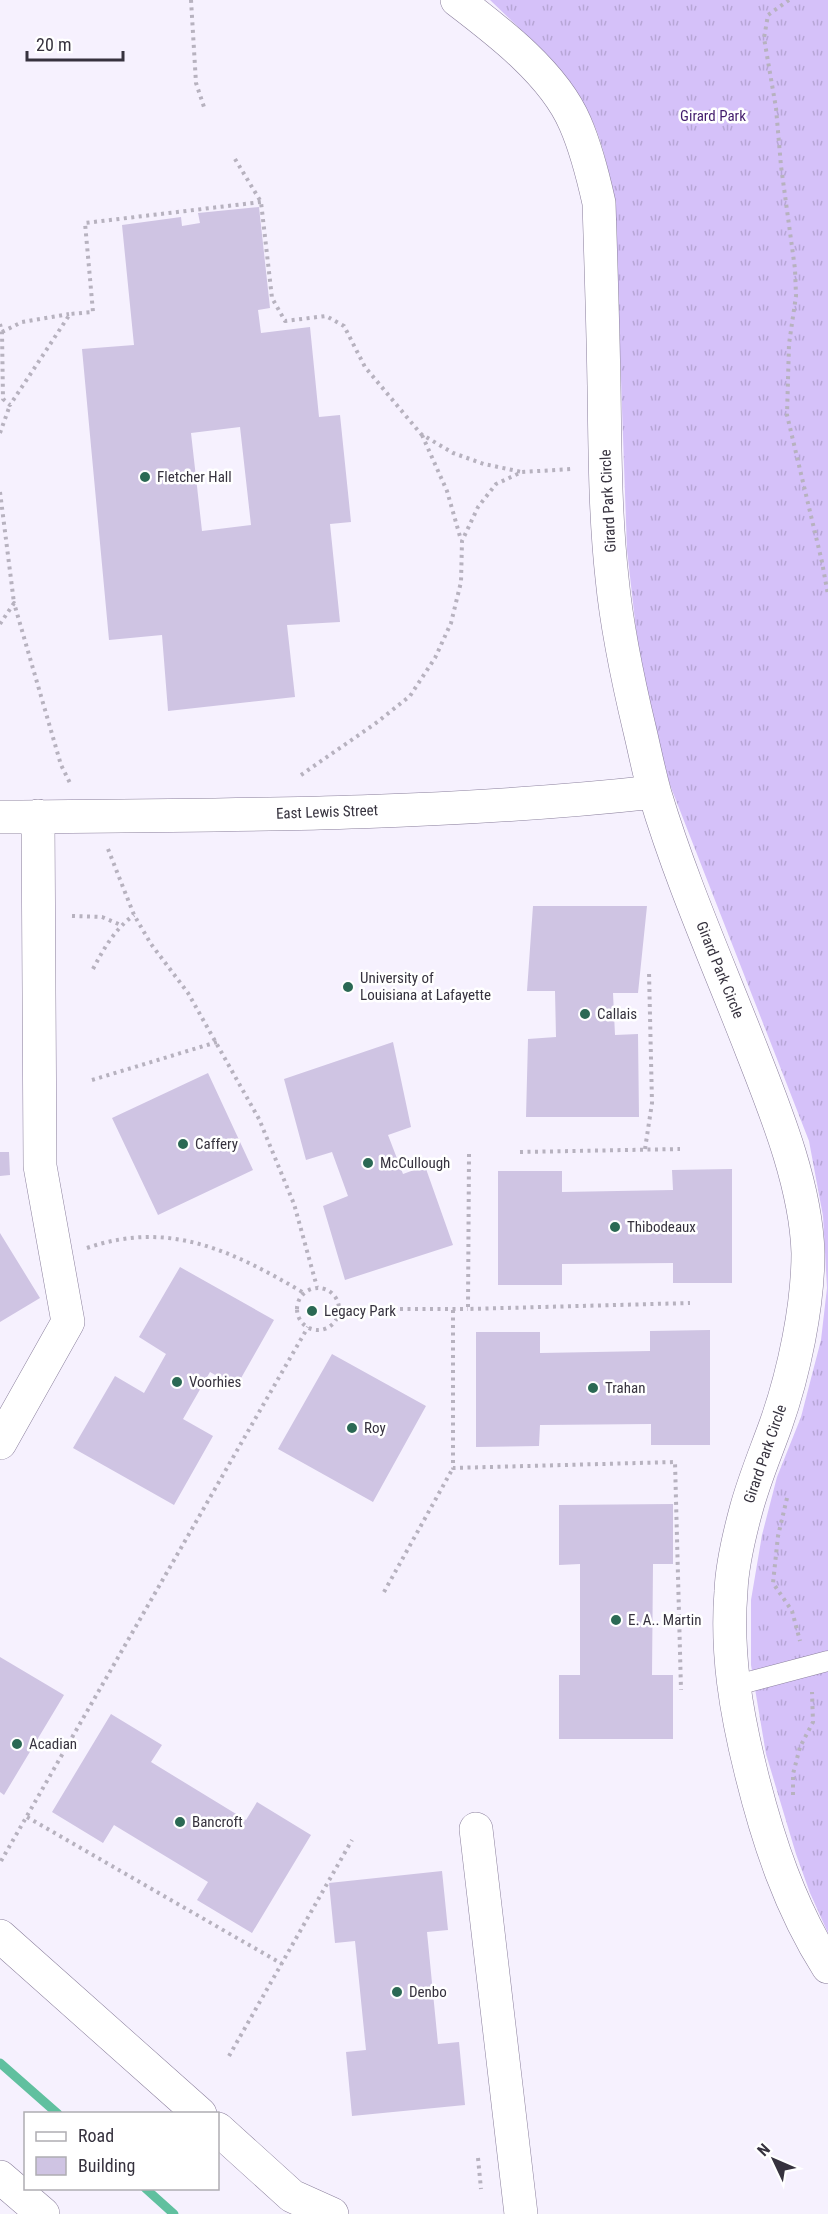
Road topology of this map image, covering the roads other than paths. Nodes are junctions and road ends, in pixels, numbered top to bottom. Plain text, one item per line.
1 (457, 0) edge
2 (654, 792) junction
3 (38, 816) junction
4 (0, 817) edge
5 (0, 1443) edge
6 (828, 1661) edge
7 (733, 1686) junction
8 (476, 1828) dead end
9 (0, 1936) edge
10 (828, 1967) edge
11 (198, 2112) edge
12 (219, 2131) edge
13 (0, 2176) edge
14 (43, 2214) edge
15 (332, 2214) edge
16 (521, 2214) edge

1 - 2 street, Girard Park Circle
2 - 3 street, East Lewis Street
2 - 7 street, Girard Park Circle
3 - 4 street, East Lewis Street
3 - 5 street
6 - 7 lane
7 - 10 street, Girard Park Circle
8 - 16 street
9 - 11 street
12 - 15 street
13 - 14 street

